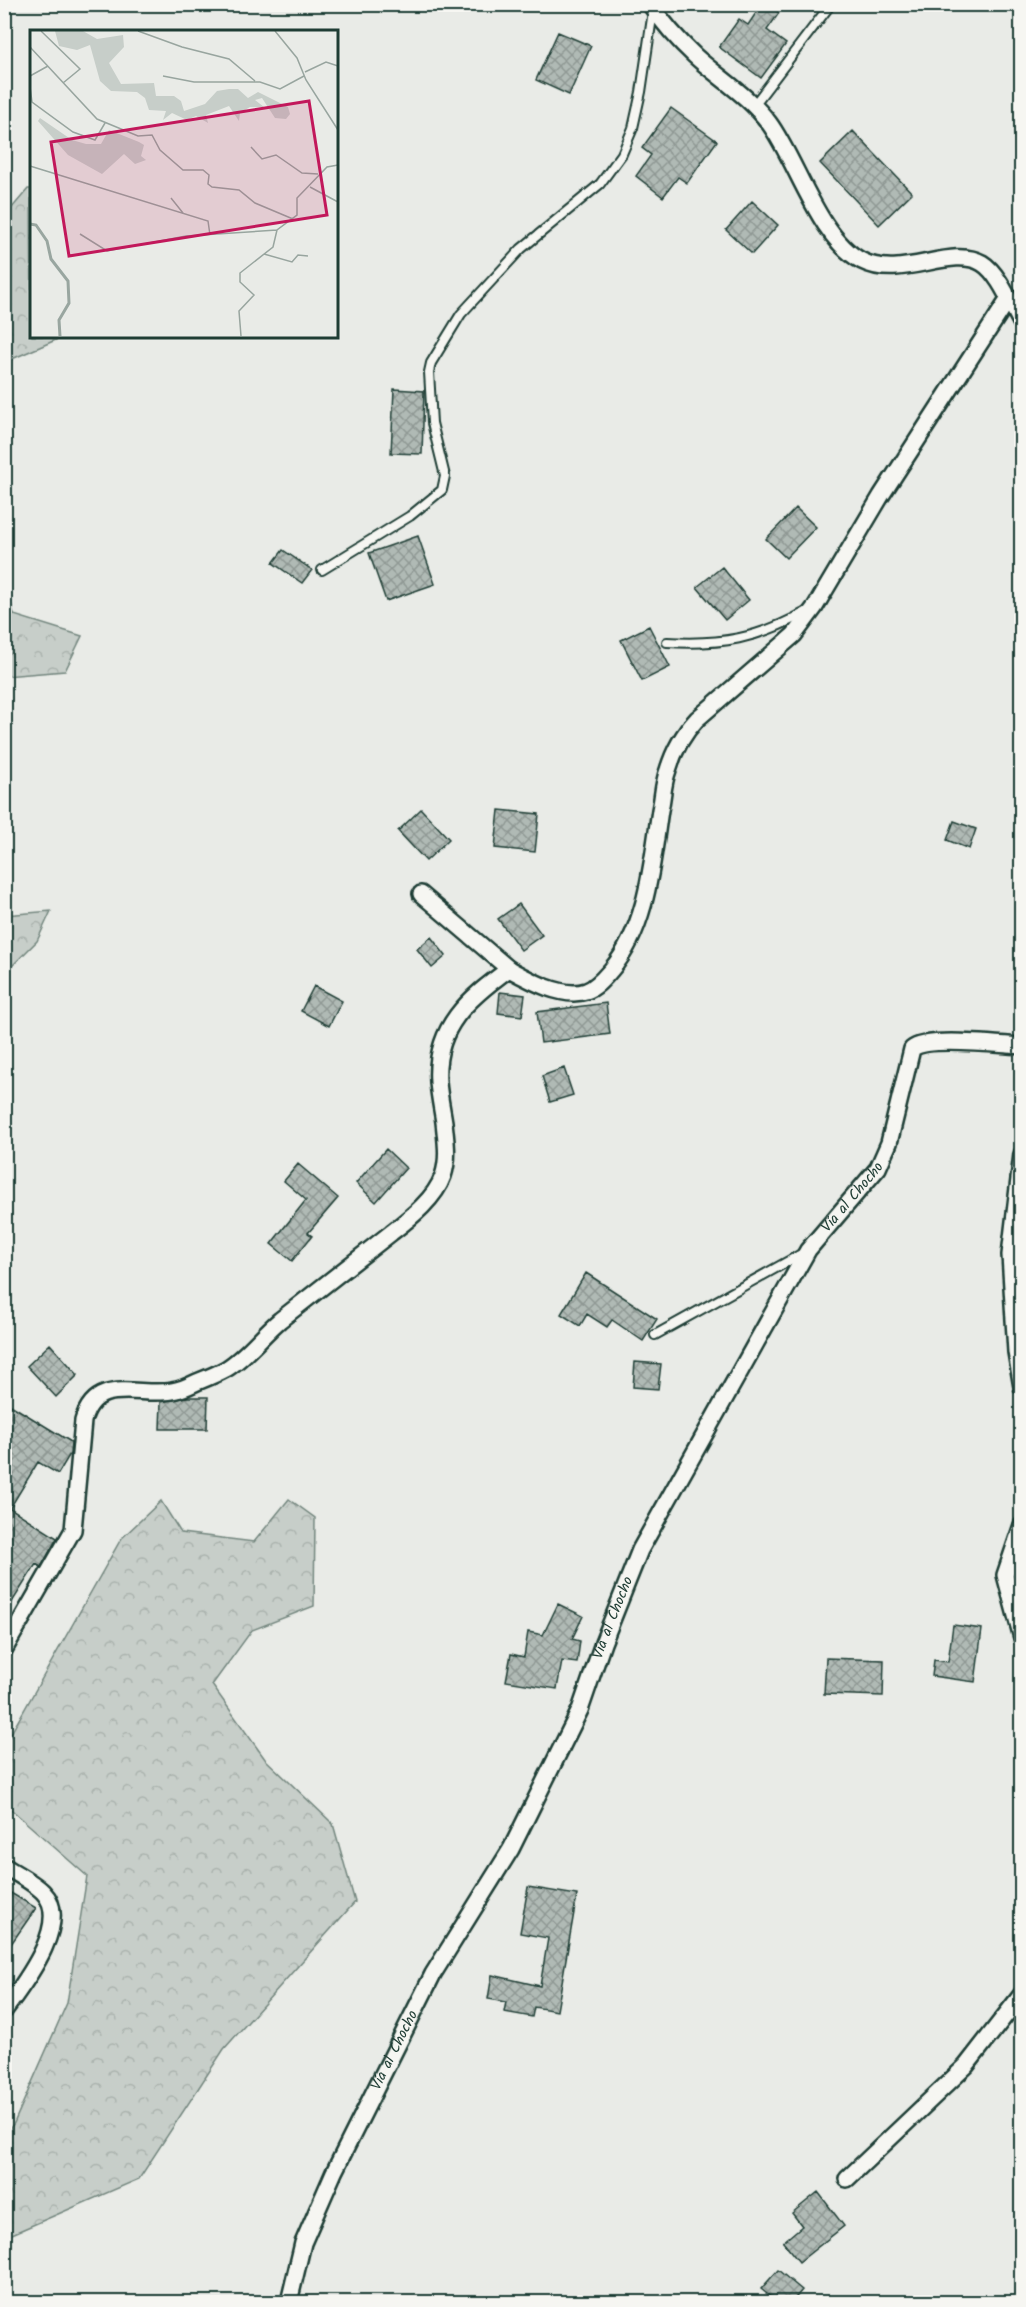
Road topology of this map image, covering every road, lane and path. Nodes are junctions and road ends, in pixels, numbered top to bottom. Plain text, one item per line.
1 (831, 4) edge
2 (652, 7) edge
3 (754, 105) junction
4 (1008, 300) junction
5 (1022, 324) edge
6 (322, 570) dead end
7 (816, 607) junction
8 (666, 642) dead end
9 (421, 894) dead end
10 (509, 969) junction
11 (1022, 1046) edge
12 (1022, 1154) edge
13 (808, 1250) junction
14 (655, 1335) dead end
15 (1022, 1387) edge
16 (1022, 1525) edge
17 (1022, 1638) edge
18 (4, 1650) edge
19 (4, 1866) edge
20 (1022, 1994) edge
21 (4, 2012) edge
22 (847, 2179) dead end
23 (289, 2302) edge

1 - 3 lane
2 - 3 street
2 - 6 lane
3 - 4 street
4 - 5 street
4 - 7 street
7 - 8 lane
7 - 10 street
9 - 10 street
10 - 18 street
11 - 13 street, Vía al Chocho
12 - 15 street
13 - 14 lane
13 - 23 street, Vía al Chocho
16 - 17 street
19 - 21 street
20 - 22 street

